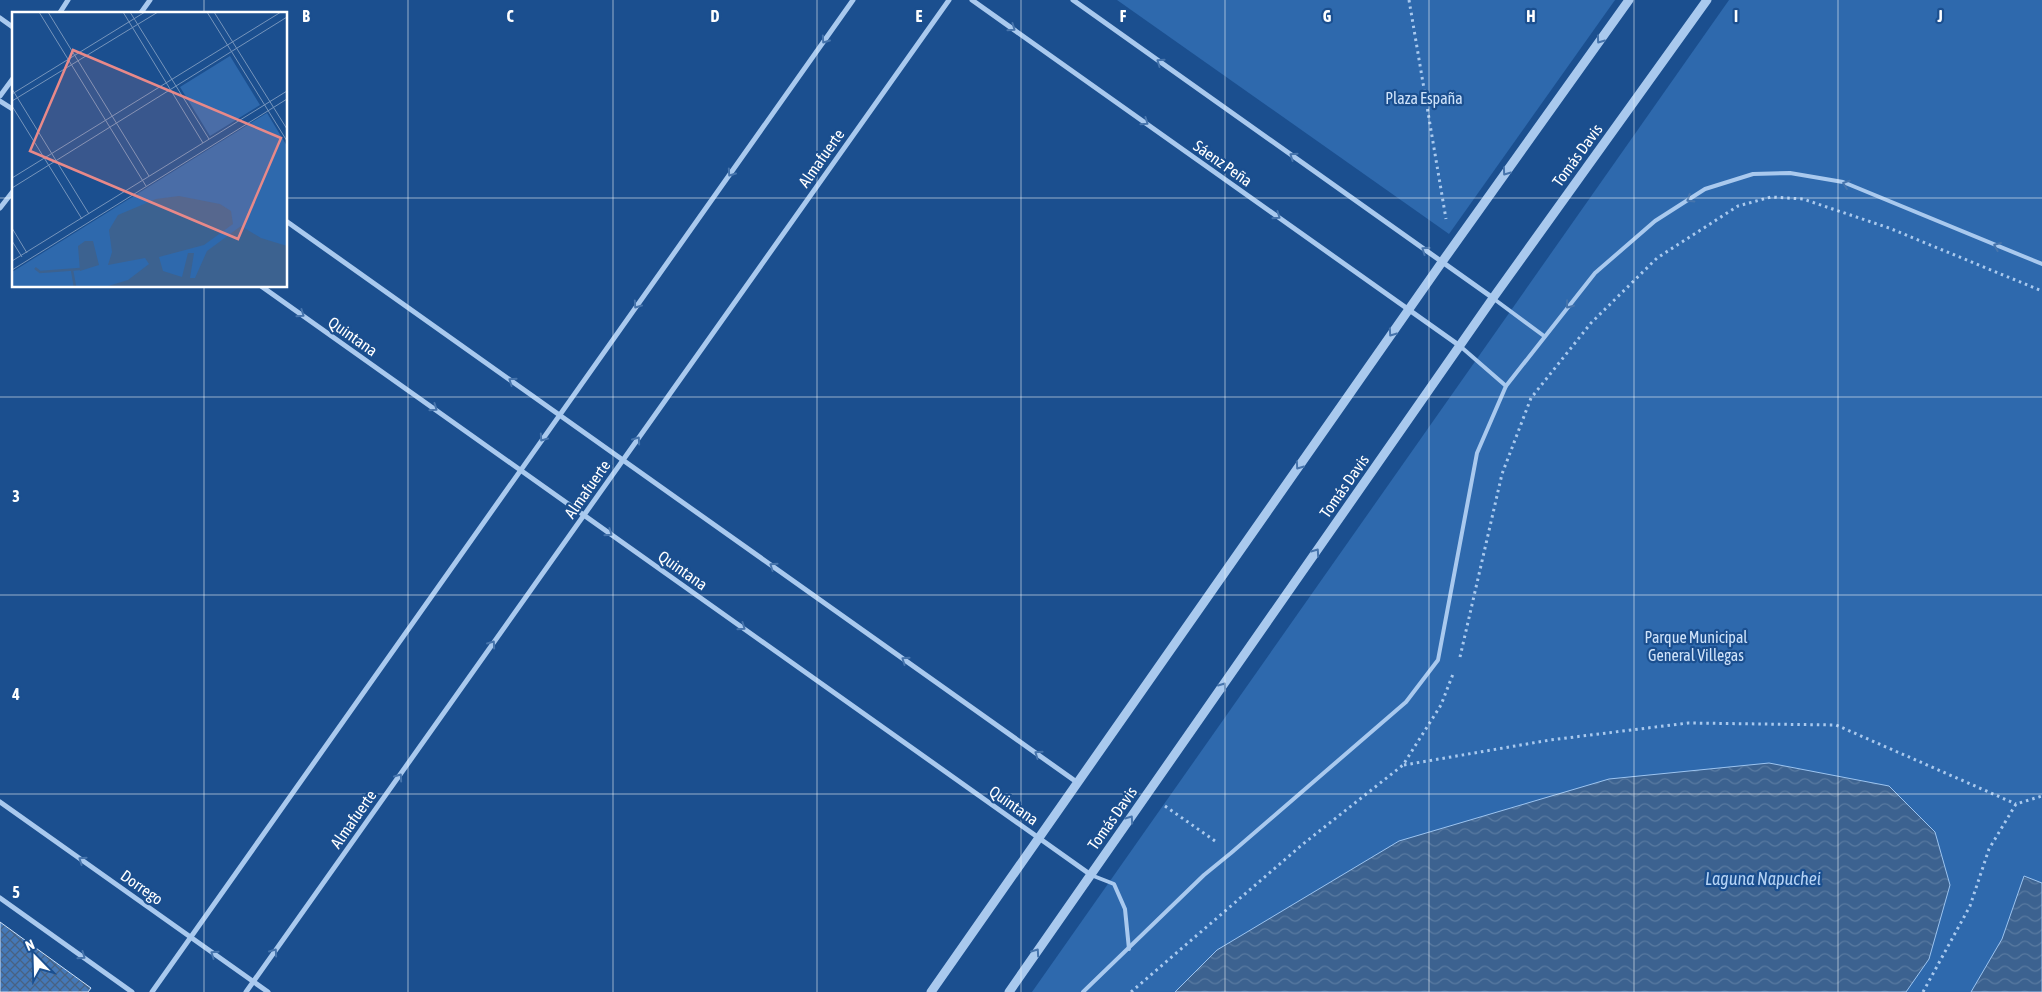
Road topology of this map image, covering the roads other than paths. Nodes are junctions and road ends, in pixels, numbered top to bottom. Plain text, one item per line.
1 (68, 0) edge
2 (150, 0) edge
3 (853, 0) edge
4 (949, 0) edge
5 (972, 0) edge
6 (1073, 0) edge
7 (1629, 0) edge
8 (1707, 0) edge
9 (60, 12) edge
10 (141, 12) edge
11 (0, 18) edge
12 (12, 27) edge
13 (12, 80) edge
14 (0, 96) edge
15 (0, 101) edge
16 (12, 109) edge
17 (12, 193) edge
18 (0, 208) edge
19 (288, 222) edge
20 (1442, 262) junction
21 (2042, 264) edge
22 (265, 288) edge
23 (1493, 298) junction
24 (1408, 309) junction
25 (1544, 336) junction
26 (1460, 346) junction
27 (1506, 386) junction
28 (560, 415) junction
29 (623, 460) junction
30 (520, 470) junction
31 (584, 515) junction
32 (1078, 783) junction
33 (0, 802) edge
34 (1039, 838) junction
35 (1091, 875) junction
36 (0, 898) edge
37 (191, 937) junction
38 (1129, 949) junction
39 (254, 982) junction
40 (132, 992) edge
41 (152, 992) edge
42 (246, 992) edge
43 (268, 992) edge
44 (931, 992) edge
45 (1008, 992) edge
46 (1083, 992) edge

1 - 9 street
2 - 10 street
3 -> 28 street
29 -> 4 street, Almafuerte
5 -> 24 street, Sáenz Peña
20 -> 6 street
7 -> 20 street
8 - 23 street, Tomás Davis
11 - 12 street
13 - 14 street
15 - 16 street
17 - 18 street
28 -> 19 street
20 - 23 street
20 - 24 street
21 -> 25 lane
22 -> 30 street, Quintana
23 - 25 lane
23 - 26 street, Tomás Davis
24 - 26 street, Sáenz Peña
24 -> 32 street
25 - 27 lane
26 - 27 lane
35 -> 26 street, Tomás Davis
27 - 38 lane
28 - 29 street
28 -> 30 street
29 - 31 street, Almafuerte
32 -> 29 street
30 - 31 street, Quintana
30 - 37 street
31 -> 34 street, Quintana
39 -> 31 street, Almafuerte
32 - 34 street
37 -> 33 street, Dorrego
34 - 35 street, Quintana
34 - 44 street
35 - 38 lane
45 -> 35 street, Tomás Davis
36 -> 40 street
39 -> 37 street, Dorrego
37 - 41 street
38 - 46 lane
39 - 42 street, Almafuerte
39 - 43 street, Dorrego

